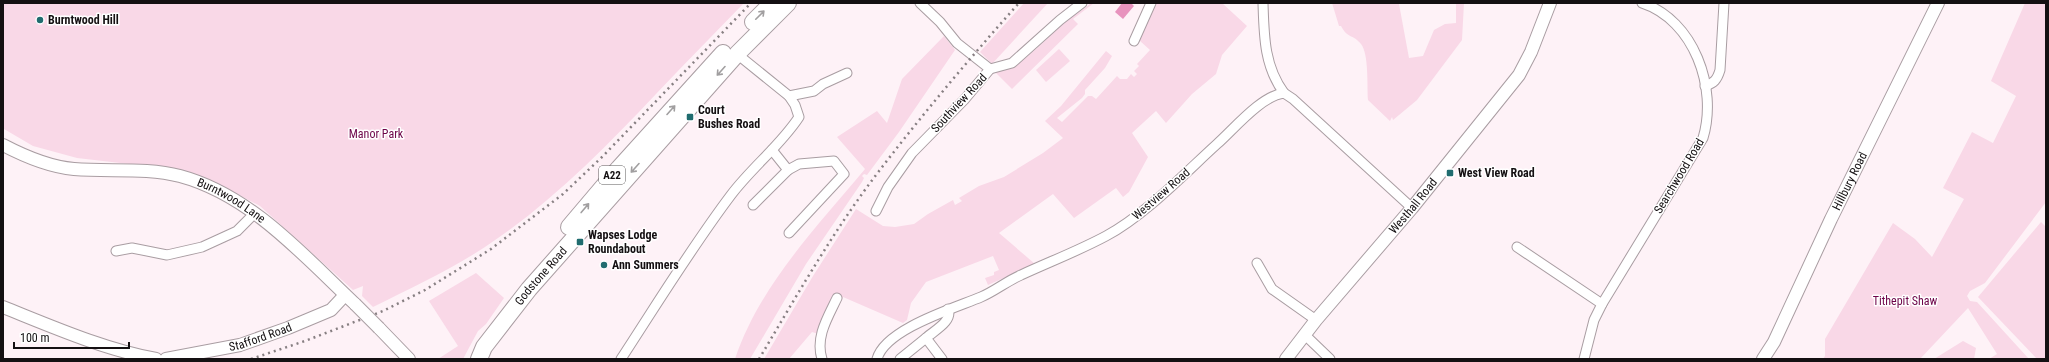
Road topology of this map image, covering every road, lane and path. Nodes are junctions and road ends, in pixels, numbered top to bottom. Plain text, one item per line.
1 (772, 3) edge
2 (788, 3) edge
3 (920, 3) edge
4 (1082, 3) edge
5 (1151, 3) edge
6 (1263, 3) edge
7 (1550, 3) edge
8 (1642, 3) edge
9 (1724, 3) edge
10 (1938, 3) edge
11 (1134, 42) dead end
12 (737, 54) junction
13 (990, 69) junction
14 (847, 73) dead end
15 (1705, 86) junction
16 (1284, 93) junction
17 (789, 96) junction
18 (660, 131) junction
19 (3, 145) edge
20 (772, 150) junction
21 (788, 170) junction
22 (753, 205) dead end
23 (1412, 208) junction
24 (876, 211) dead end
25 (254, 214) junction
26 (789, 232) dead end
27 (1517, 247) dead end
28 (116, 250) dead end
29 (1257, 263) dead end
30 (345, 295) junction
31 (516, 297) junction
32 (837, 298) dead end
33 (1602, 304) junction
34 (3, 307) edge
35 (948, 309) junction
36 (1316, 320) junction
37 (1304, 335) junction
38 (926, 338) junction
39 (156, 359) edge
40 (166, 359) edge
41 (409, 359) edge
42 (466, 359) edge
43 (479, 359) edge
44 (621, 359) edge
45 (822, 359) edge
46 (877, 359) edge
47 (900, 359) edge
48 (942, 359) edge
49 (1286, 359) edge
50 (1330, 359) edge
51 (1584, 359) edge
52 (1763, 359) edge

18 -> 1 highway, Godstone Road / A22
2 - 12 highway, Godstone Road / A22
3 - 13 street
4 - 13 street, Southview Road
5 - 11 street
6 - 16 street
7 - 23 street, Westhall Road
8 - 15 street, Searchwood Road
9 - 15 street
10 - 52 street, Hillbury Road
12 - 17 street
12 -> 18 highway, Godstone Road / A22
13 - 24 street, Southview Road
14 - 17 street
15 - 33 street, Searchwood Road
16 - 23 street
16 - 35 street, Westview Road
17 - 20 street
18 - 31 highway, Godstone Road / A22
19 - 25 street, Burntwood Lane
20 - 21 street
20 - 44 street
21 - 22 street
21 - 26 street
23 - 36 street, Westhall Road
25 - 28 street
25 - 30 street, Burntwood Lane
27 - 33 street
29 - 36 street
30 - 40 street, Stafford Road
30 - 41 street, Burntwood Lane, bridge
31 - 42 highway, Godstone Road / A22
31 - 43 highway, Godstone Road / A22
32 - 45 street
33 - 51 street, Searchwood Road
34 - 39 street
35 - 38 street
35 - 46 street, Westview Road
36 - 37 street, Westhall Road
37 - 49 street, Westhall Road
37 - 50 street
38 - 47 street
38 - 48 street

